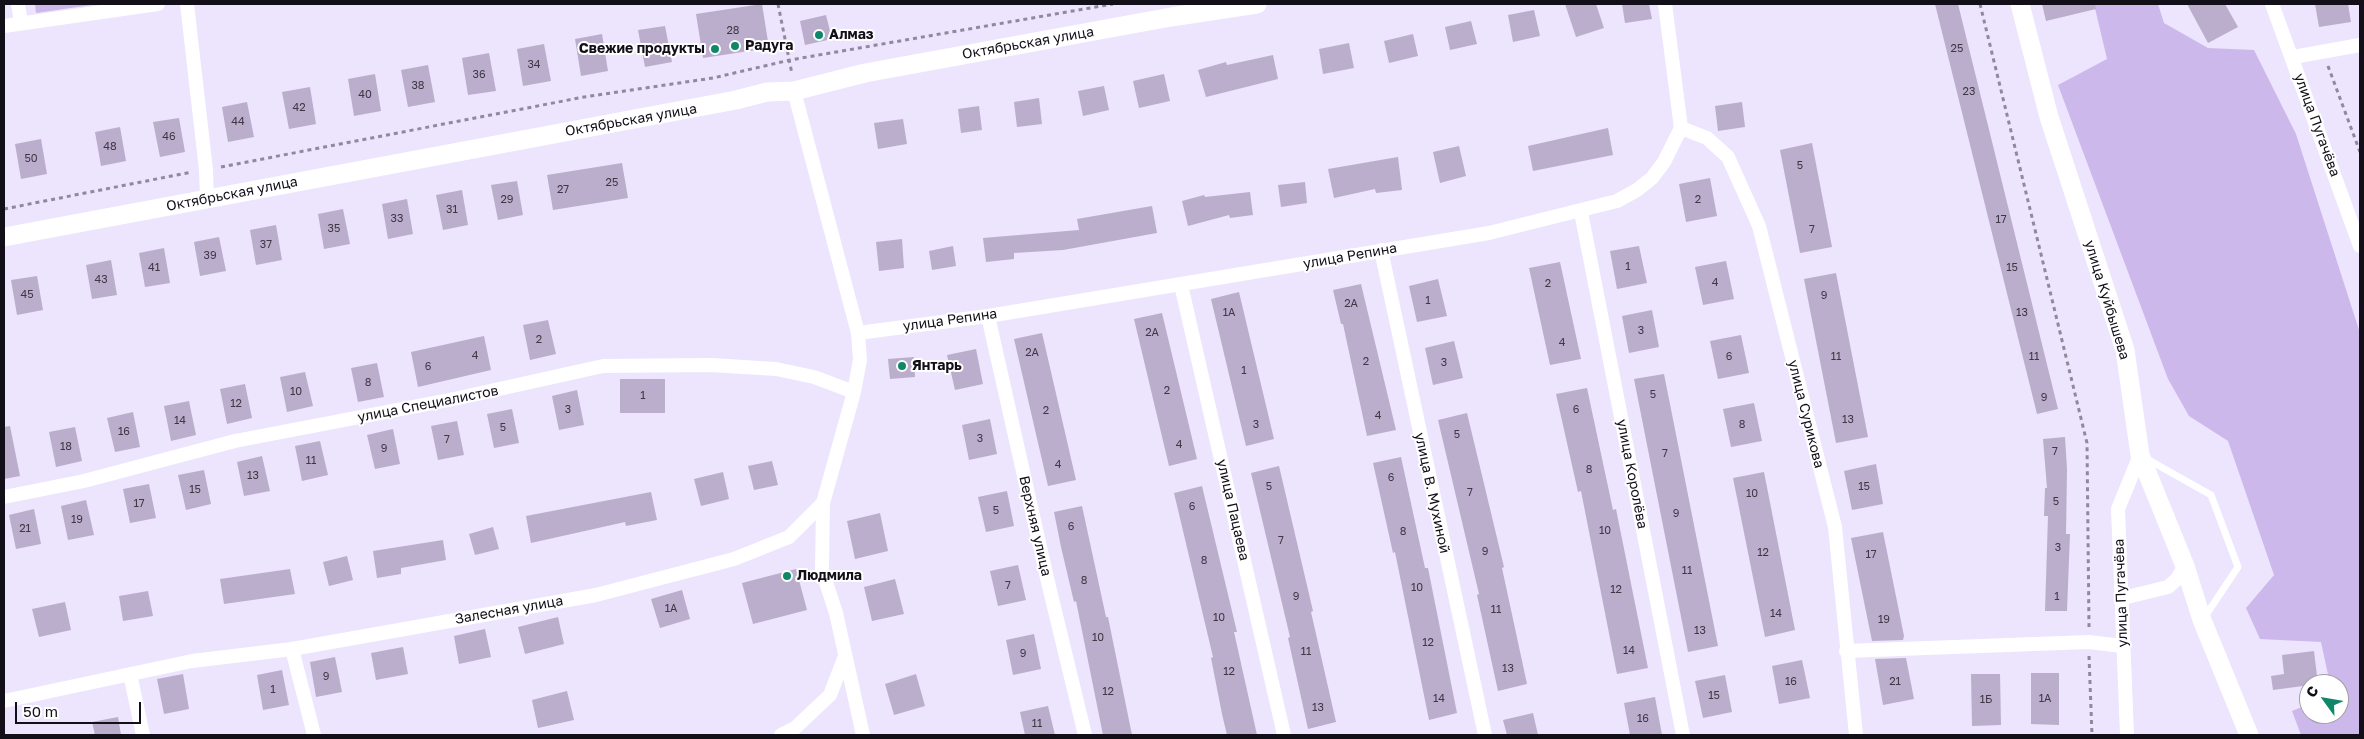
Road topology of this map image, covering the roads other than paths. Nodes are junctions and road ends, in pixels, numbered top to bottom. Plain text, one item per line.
1 (18, 4) edge
2 (158, 4) edge
3 (187, 4) edge
4 (1257, 4) edge
5 (1665, 4) edge
6 (2020, 4) edge
7 (2272, 4) edge
8 (21, 23) junction
9 (4, 26) edge
10 (2360, 45) edge
11 (2292, 57) junction
12 (794, 91) junction
13 (1681, 128) junction
14 (207, 198) junction
15 (1581, 212) junction
16 (4, 237) edge
17 (2360, 242) edge
18 (1382, 250) junction
19 (1181, 285) junction
20 (988, 316) junction
21 (858, 332) junction
22 (854, 392) junction
23 (2140, 455) junction
24 (4, 497) edge
25 (823, 503) junction
26 (2185, 566) junction
27 (2123, 598) junction
28 (2202, 620) junction
29 (2122, 646) junction
30 (292, 650) junction
31 (1846, 651) junction
32 (845, 655) junction
33 (130, 674) junction
34 (4, 701) edge
35 (143, 735) edge
36 (314, 735) edge
37 (781, 735) edge
38 (863, 735) edge
39 (1085, 735) edge
40 (1284, 735) edge
41 (1485, 735) edge
42 (1683, 735) edge
43 (1856, 735) edge
44 (2128, 735) edge
45 (2249, 735) edge

1 - 8 street
2 - 8 street
3 - 14 street
4 - 12 main road, Октябрьская улица
5 - 13 street
6 - 23 main road, улица Куйбышева
7 - 11 street, улица Пугачёва
8 - 9 street
10 - 11 street
11 - 17 street, улица Пугачёва
12 - 14 main road, Октябрьская улица
12 - 21 street, Залесная улица
13 - 15 street, улица Репина
13 - 31 street, улица Сурикова
14 - 16 main road, Октябрьская улица
15 - 18 street, улица Репина
15 - 42 street, улица Королёва
18 - 19 street, улица Репина
18 - 41 street, улица В. Мухиной
19 - 20 street, улица Репина
19 - 40 street, улица Пацаева
20 - 21 street, улица Репина
20 - 39 street, Верхняя улица
21 - 22 street, Залесная улица
22 - 24 street, улица Специалистов
22 - 25 street, Залесная улица
23 - 26 main road, улица Куйбышева
23 - 27 street, улица Пугачёва
23 - 28 lane
25 - 30 street, Залесная улица
25 - 32 street
26 - 27 street
26 - 28 main road, улица Куйбышева
27 - 29 street, улица Пугачёва
28 - 45 main road, улица Куйбышева
29 - 31 street
29 - 44 street, улица Пугачёва
30 - 33 street, Залесная улица
30 - 36 street
31 - 43 street, улица Сурикова
32 - 37 street
32 - 38 street
33 - 34 street, Залесная улица
33 - 35 street

